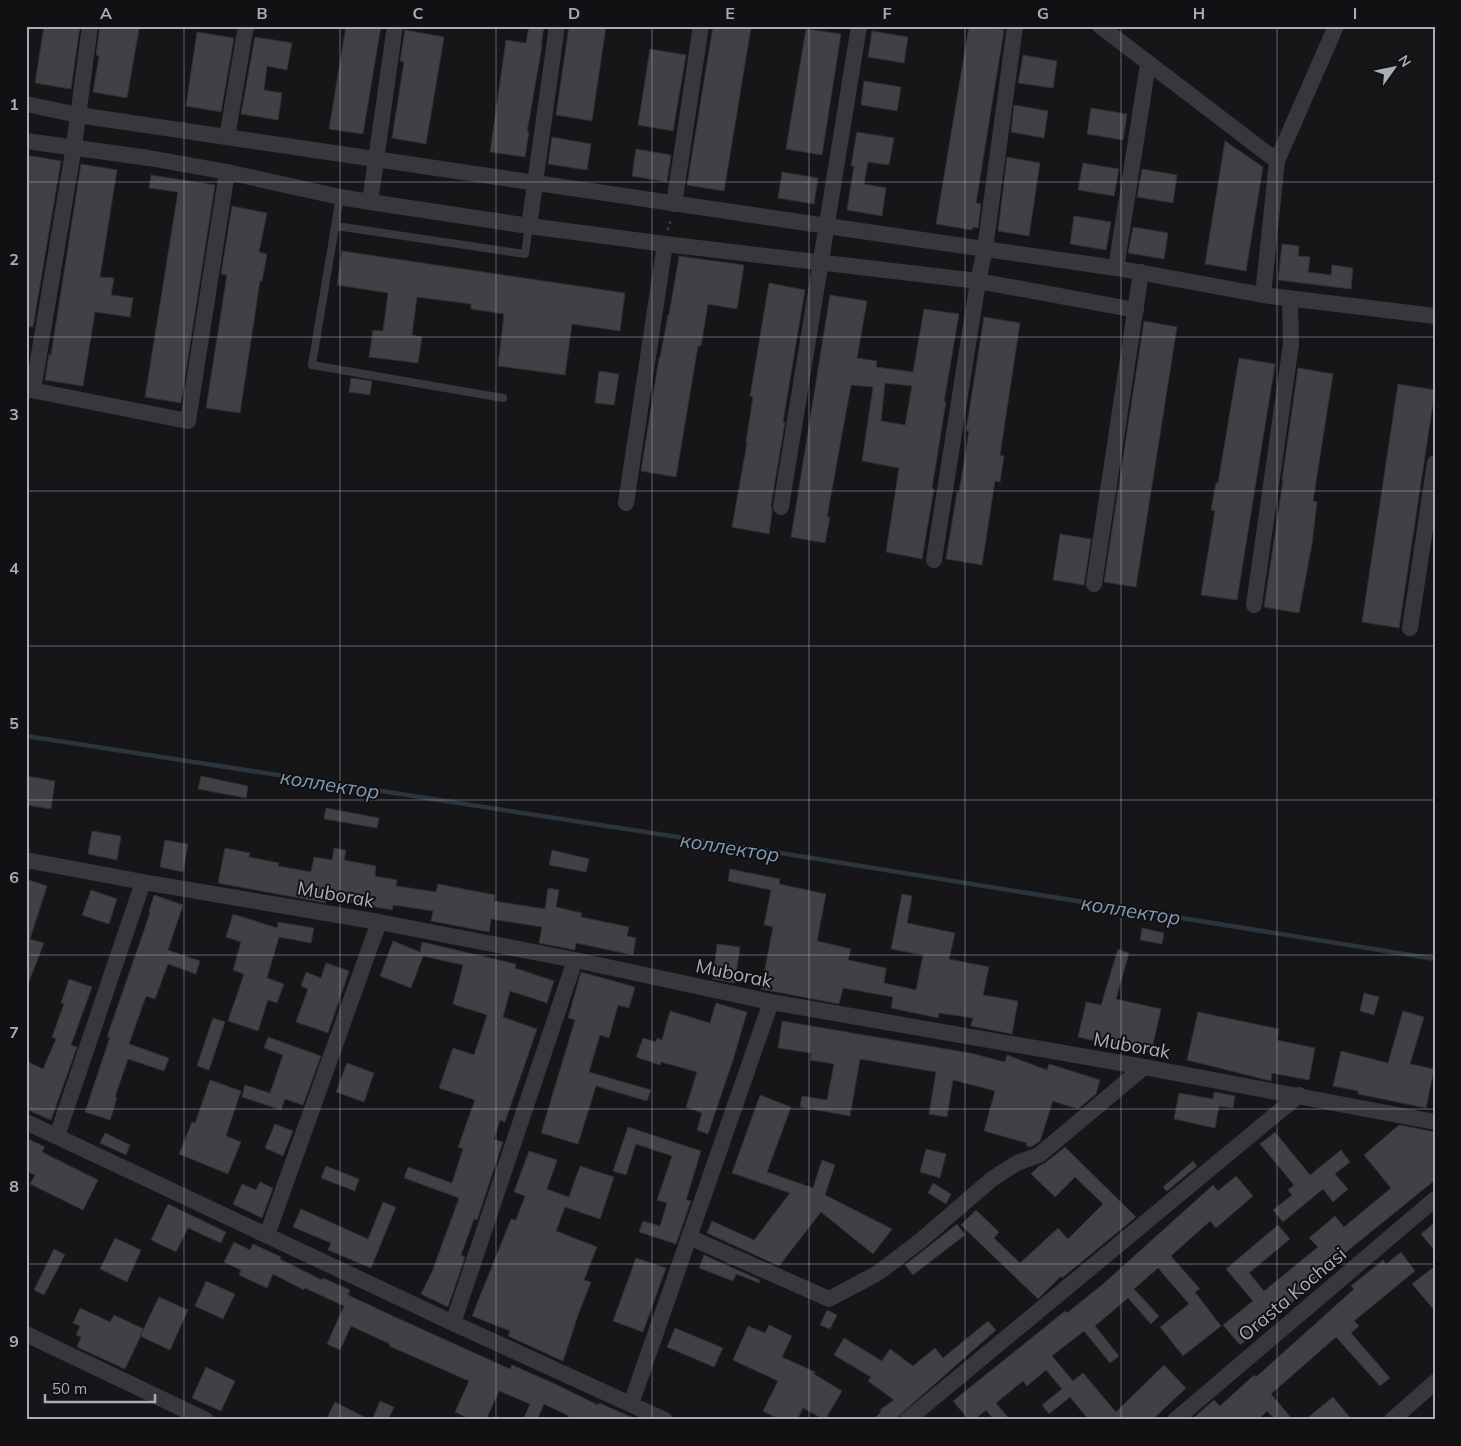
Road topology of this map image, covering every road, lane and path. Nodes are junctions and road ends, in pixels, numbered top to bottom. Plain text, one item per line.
1 (90, 26) edge
2 (246, 26) edge
3 (395, 26) edge
4 (557, 26) edge
5 (701, 26) edge
6 (859, 26) edge
7 (1015, 26) edge
8 (1100, 26) edge
9 (1336, 26) edge
10 (1148, 64) junction
11 (26, 104) edge
12 (78, 115) junction
13 (227, 137) junction
14 (26, 141) edge
15 (74, 146) junction
16 (375, 159) junction
17 (1277, 161) junction
18 (228, 172) junction
19 (536, 183) junction
20 (340, 197) junction
21 (370, 202) junction
22 (674, 204) junction
23 (336, 226) junction
24 (529, 226) junction
25 (827, 226) junction
26 (665, 244) junction
27 (985, 250) junction
28 (821, 262) junction
29 (1116, 268) junction
30 (1141, 272) junction
31 (978, 281) junction
32 (1263, 295) junction
33 (1290, 298) junction
34 (1136, 310) junction
35 (1435, 316) edge
36 (30, 389) edge
37 (503, 398) dead end
38 (1435, 463) edge
39 (626, 503) dead end
40 (781, 507) dead end
41 (934, 560) dead end
42 (1094, 584) dead end
43 (1254, 605) dead end
44 (1410, 628) dead end
45 (26, 860) edge
46 (143, 882) junction
47 (378, 922) junction
48 (575, 960) junction
49 (771, 1002) junction
50 (1144, 1067) junction
51 (1299, 1095) junction
52 (26, 1122) edge
53 (1435, 1122) edge
54 (57, 1136) junction
55 (1435, 1199) edge
56 (267, 1235) junction
57 (689, 1237) junction
58 (453, 1323) junction
59 (26, 1334) edge
60 (1435, 1382) edge
61 (631, 1404) junction
62 (206, 1420) edge
63 (665, 1420) edge
64 (907, 1420) edge
65 (1175, 1420) edge
66 (1392, 1420) edge

1 - 12 street
2 - 13 street
3 - 16 street
4 - 19 street
5 - 22 street
6 - 25 street
7 - 27 street
8 - 10 street
9 - 17 street
10 - 17 street
10 - 29 street
11 - 12 street
12 - 13 street
12 - 15 street
13 - 16 street
14 - 15 street
15 - 18 street
15 - 36 street
16 - 19 street
16 - 21 street
17 - 32 street
18 - 20 street
18 - 36 street
19 - 22 street
19 - 24 street
20 - 21 street
20 - 23 lane
21 - 24 street
22 - 25 street
22 - 26 path
23 - 24 lane
23 - 37 lane
24 - 26 street
25 - 27 street
25 - 28 street
26 - 28 street
26 - 39 street
27 - 29 street
27 - 31 street
28 - 31 street
28 - 40 street
29 - 30 street
30 - 32 street
30 - 34 street
31 - 34 street
31 - 41 street
32 - 33 street
33 - 35 street
33 - 43 street
34 - 42 street
38 - 44 street
45 - 46 street, Muborak
46 - 47 street, Muborak
46 - 54 street
47 - 48 street, Muborak
47 - 56 street
48 - 49 street, Muborak
48 - 58 street
49 - 50 street, Muborak
49 - 57 street
50 - 51 street, Muborak
50 - 57 street
51 - 53 street, Muborak
51 - 64 street
52 - 54 street
54 - 56 street
55 - 65 street, Orasta Kochasi
56 - 58 street
57 - 61 street
58 - 61 street
59 - 62 street
60 - 66 street
61 - 63 street

